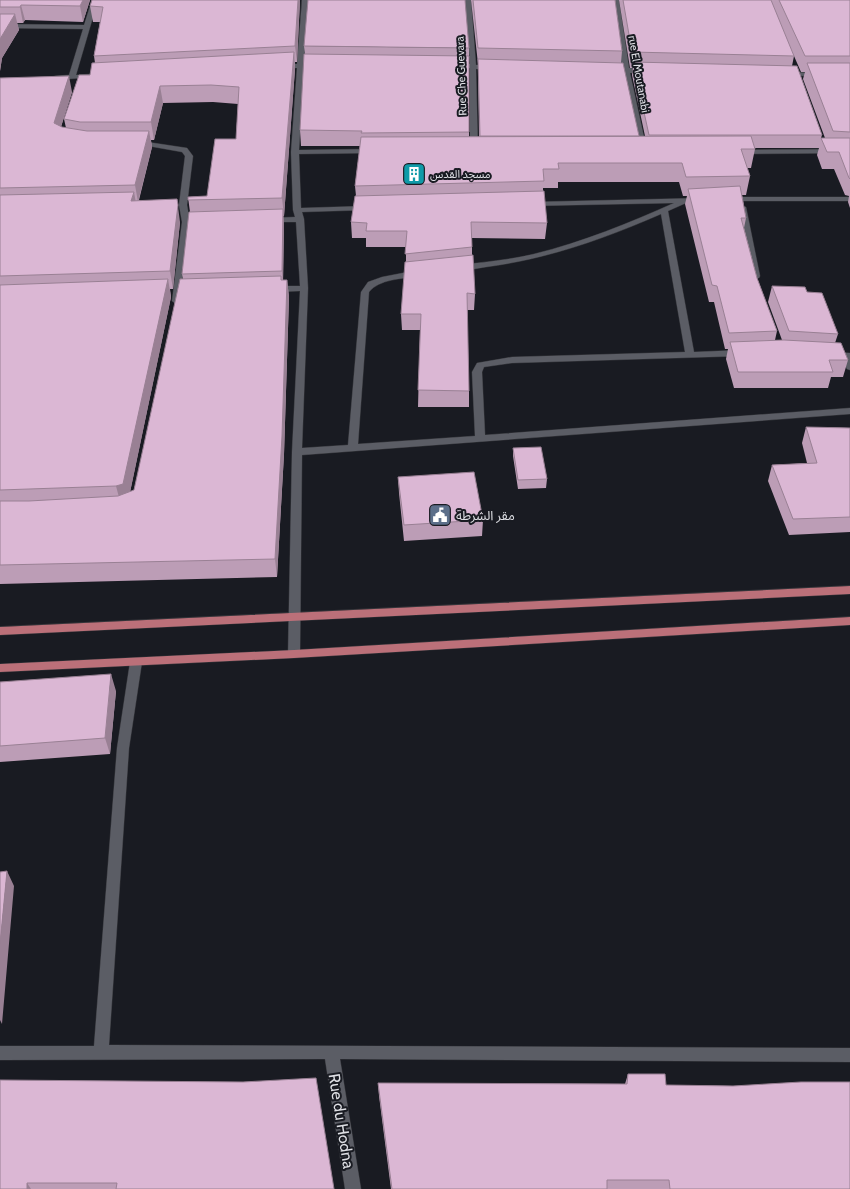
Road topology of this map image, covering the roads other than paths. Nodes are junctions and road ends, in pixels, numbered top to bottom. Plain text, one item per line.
1 (95, 0) edge
2 (305, 0) edge
3 (468, 0) edge
4 (616, 0) edge
5 (0, 26) edge
6 (86, 28) junction
7 (300, 65) junction
8 (323, 65) edge
9 (449, 66) edge
10 (473, 66) junction
11 (270, 67) edge
12 (496, 67) edge
13 (603, 70) edge
14 (626, 70) junction
15 (657, 71) edge
16 (774, 74) edge
17 (103, 75) edge
18 (850, 76) edge
19 (72, 77) junction
20 (48, 78) edge
21 (125, 142) edge
22 (385, 151) edge
23 (475, 151) edge
24 (850, 151) edge
25 (295, 152) junction
26 (644, 152) edge
27 (736, 152) edge
28 (741, 198) junction
29 (850, 199) edge
30 (688, 200) junction
31 (521, 204) edge
32 (377, 208) edge
33 (664, 210) junction
34 (299, 215) junction
35 (262, 220) edge
36 (448, 270) edge
37 (426, 272) edge
38 (758, 286) edge
39 (304, 288) junction
40 (264, 290) edge
41 (175, 308) edge
42 (750, 353) edge
43 (690, 355) junction
44 (823, 355) edge
45 (847, 356) edge
46 (850, 368) edge
47 (850, 411) edge
48 (480, 440) junction
49 (353, 448) junction
50 (297, 452) junction
51 (850, 590) edge
52 (295, 618) junction
53 (850, 621) edge
54 (0, 631) edge
55 (294, 654) junction
56 (136, 662) junction
57 (0, 668) edge
58 (331, 1052) junction
59 (0, 1053) edge
60 (101, 1054) junction
61 (850, 1055) edge
62 (353, 1189) edge

1 - 6 street
2 - 7 street
3 - 10 street, Rue Che Guevara
4 - 14 street, rue El Moutanabi
5 - 6 street
6 - 19 street
7 - 8 street
7 - 11 street
7 - 25 street
9 - 10 street
10 - 12 street
10 - 23 street, Rue Che Guevara
13 - 14 street
14 - 15 street
14 - 26 street, rue El Moutanabi
16 - 18 street
17 - 19 street
19 - 20 street
21 - 41 street
22 - 25 street
24 - 27 street
25 - 34 street
28 - 29 street
28 - 30 street
28 - 38 street
30 - 31 street
30 - 33 street
32 - 34 street
33 - 36 street
33 - 43 street
34 - 35 street
34 - 39 street
37 - 49 street
39 - 40 street
39 - 50 street
42 - 43 street
43 - 48 street
44 - 45 street
45 - 46 street
47 - 48 street
48 - 49 street
49 - 50 street
50 - 52 street
51 - 52 main road
52 - 54 main road
52 - 55 street
53 - 55 main road
55 - 56 main road
56 - 57 main road
56 - 60 street
58 - 60 street
58 - 61 street
58 - 62 street, Rue du Hodna
59 - 60 street

